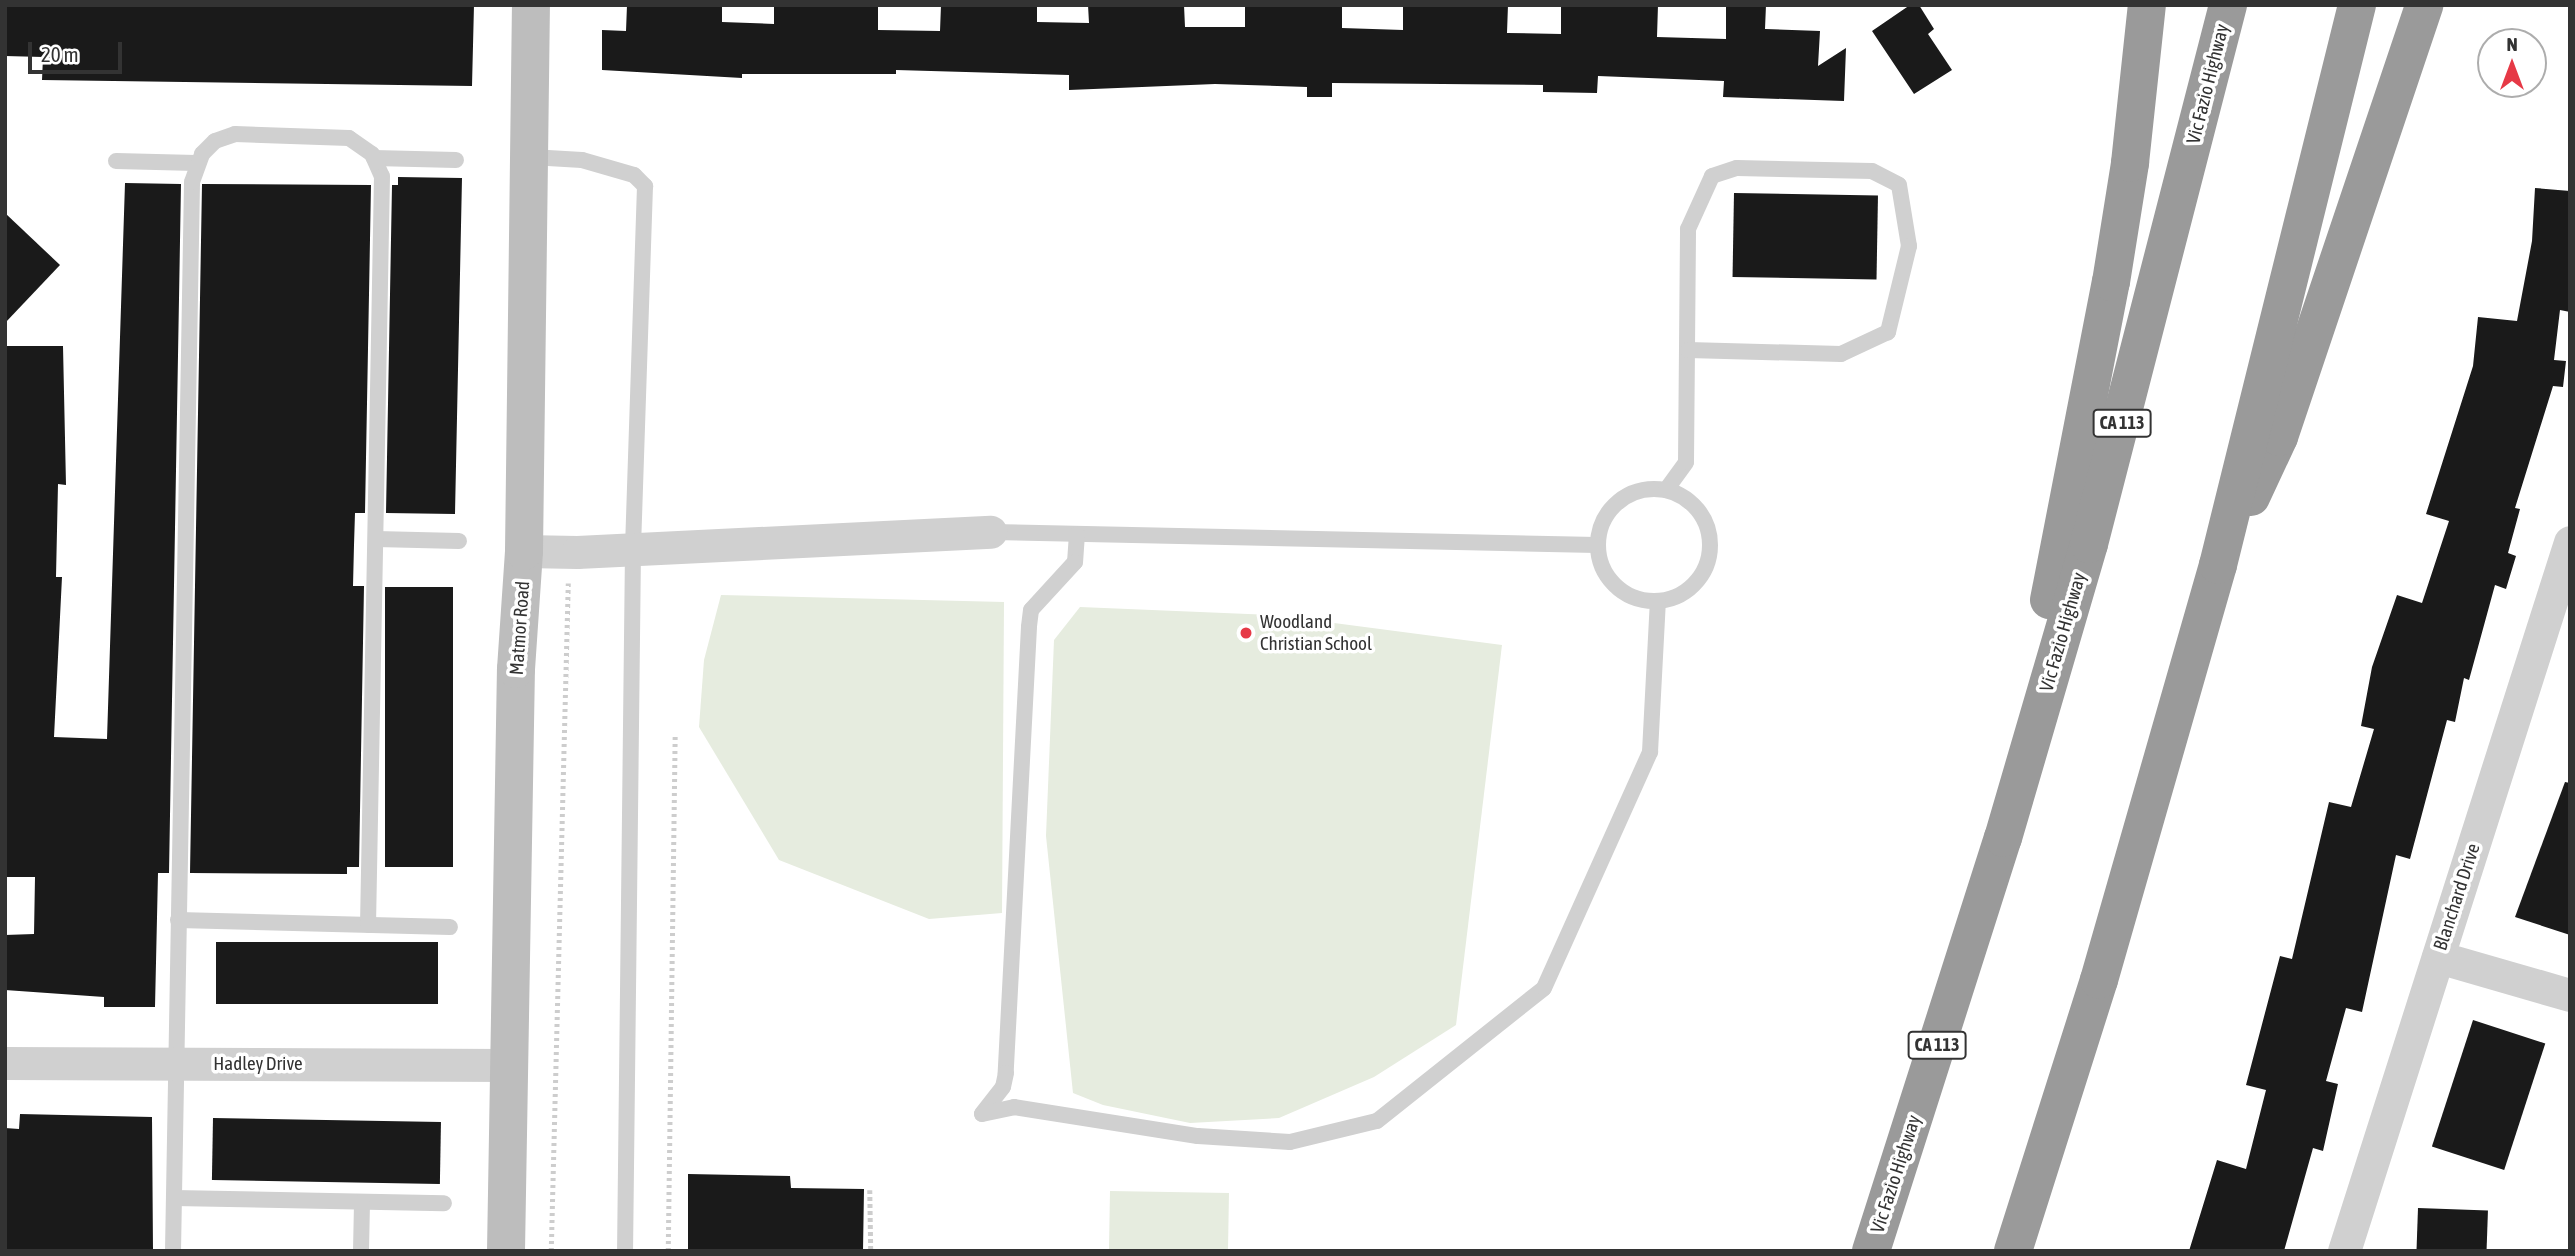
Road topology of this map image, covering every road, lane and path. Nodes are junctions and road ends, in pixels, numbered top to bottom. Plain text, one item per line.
1 (531, 5) edge
2 (2147, 5) edge
3 (2228, 5) edge
4 (2357, 5) edge
5 (2424, 5) edge
6 (531, 157) junction
7 (374, 158) junction
8 (456, 160) dead end
9 (116, 161) dead end
10 (196, 163) junction
11 (1688, 350) junction
12 (1666, 490) junction
13 (991, 532) joint
14 (1077, 534) junction
15 (376, 539) junction
16 (459, 541) dead end
17 (2570, 542) edge
18 (1598, 545) junction
19 (633, 550) junction
20 (524, 551) junction
21 (569, 552) junction
22 (2218, 565) junction
23 (1658, 601) junction
24 (675, 733) dead end
25 (2003, 838) junction
26 (178, 920) junction
27 (368, 925) junction
28 (450, 927) dead end
29 (2438, 957) junction
30 (2570, 995) edge
31 (5, 1063) edge
32 (177, 1064) junction
33 (511, 1065) junction
34 (870, 1190) dead end
35 (174, 1198) junction
36 (362, 1202) junction
37 (444, 1203) dead end
38 (173, 1251) edge
39 (361, 1251) edge
40 (506, 1251) edge
41 (551, 1251) edge
42 (625, 1251) edge
43 (668, 1251) edge
44 (871, 1251) edge
45 (1871, 1251) edge
46 (2012, 1251) edge
47 (2344, 1251) edge

1 - 6 street, Matmor Road
2 - 25 highway
3 - 25 highway, Vic Fazio Highway / CA 113
4 - 22 highway
5 - 22 highway
6 - 19 lane
6 - 20 street, Matmor Road
7 - 8 lane
7 - 10 lane
7 - 15 lane
9 - 10 lane
10 - 26 lane
11 - 11 lane
11 - 12 lane
12 - 18 lane
12 - 23 lane
13 - 14 lane
13 - 19 street
14 - 18 lane
14 - 23 lane
15 - 16 lane
15 - 27 lane
17 - 29 street, Blanchard Drive
18 - 23 lane
19 - 21 street
19 - 42 lane
20 - 21 street
20 - 33 street, Matmor Road
21 - 41 path
22 - 46 highway
24 - 43 path
25 - 45 highway, Vic Fazio Highway / CA 113
26 - 27 lane
26 - 32 lane
27 - 28 lane
29 - 30 street
29 - 47 street, Blanchard Drive
31 - 32 street, Hadley Drive
32 - 33 street, Hadley Drive
32 - 35 lane
33 - 40 street, Matmor Road
34 - 44 path
35 - 36 lane
35 - 38 lane
36 - 37 lane
36 - 39 lane

